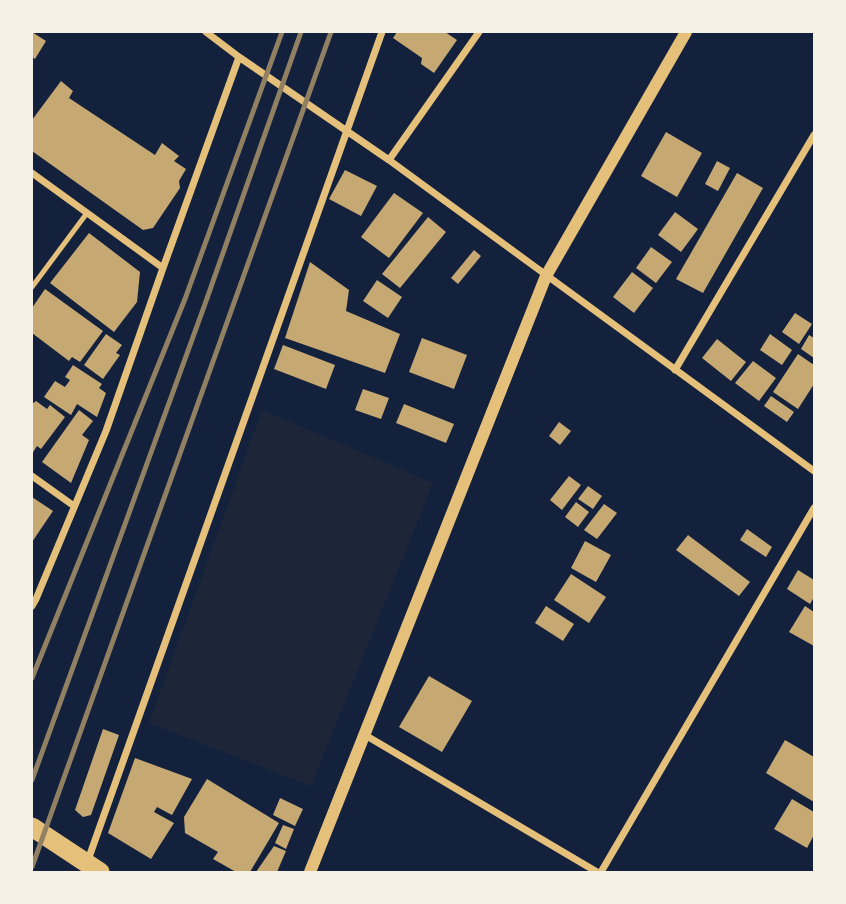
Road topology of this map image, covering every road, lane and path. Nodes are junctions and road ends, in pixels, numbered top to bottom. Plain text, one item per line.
1 (206, 32) edge
2 (382, 32) edge
3 (479, 32) edge
4 (686, 32) edge
5 (239, 57) junction
6 (346, 131) junction
7 (814, 135) edge
8 (389, 160) junction
9 (32, 173) edge
10 (87, 213) junction
11 (163, 268) junction
12 (546, 276) junction
13 (32, 287) edge
14 (675, 370) junction
15 (814, 471) edge
16 (32, 477) edge
17 (74, 506) junction
18 (814, 508) edge
19 (32, 606) edge
20 (365, 735) junction
21 (32, 827) edge
22 (94, 868) edge
23 (310, 873) edge
24 (599, 873) edge

1 - 5 street
2 - 6 street
3 - 8 street
4 - 12 street
5 - 6 street
5 - 11 street
6 - 8 street
6 - 22 street
7 - 14 street
8 - 12 street
9 - 10 street
10 - 11 street
10 - 13 lane
11 - 17 street
12 - 14 street
12 - 20 street
14 - 15 street
16 - 17 street
17 - 19 street
18 - 24 street
20 - 23 street
20 - 24 street
21 - 22 highway

